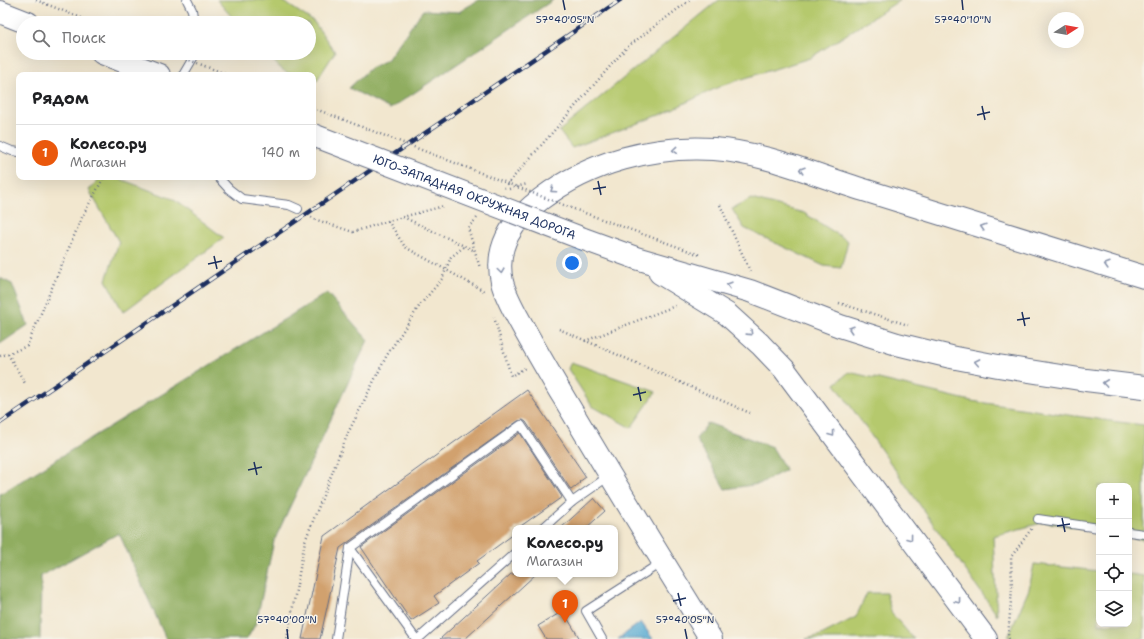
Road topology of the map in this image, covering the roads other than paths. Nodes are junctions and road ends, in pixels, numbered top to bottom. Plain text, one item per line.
1 (187, 0) edge
2 (0, 12) edge
3 (193, 16) edge
4 (16, 18) edge
5 (120, 60) edge
6 (192, 60) edge
7 (151, 72) edge
8 (185, 72) edge
9 (316, 136) edge
10 (0, 146) edge
11 (16, 152) edge
12 (221, 180) edge
13 (298, 209) dead end
14 (636, 258) junction
15 (1144, 277) edge
16 (1144, 388) edge
17 (610, 476) junction
18 (572, 502) junction
19 (1038, 519) road end
20 (546, 525) edge
21 (1096, 528) edge
22 (1132, 532) edge
23 (1144, 534) edge
24 (350, 548) junction
25 (512, 556) edge
26 (663, 561) junction
27 (982, 636) edge
28 (708, 638) edge
29 (336, 639) edge
30 (417, 639) edge
31 (602, 639) edge

1 - 3 lane
2 - 4 main road
5 - 7 main road
6 - 8 lane
9 - 14 main road, ЮГО-ЗАПАДНАЯ ОКРУЖНАЯ ДОРОГА, bridge
10 - 11 lane
12 - 13 lane
16 -> 14 main road
14 -> 27 main road
15 -> 17 main road
17 - 18 lane
17 - 26 main road
18 - 20 lane
18 - 24 lane
19 - 21 lane
22 - 23 lane
24 - 29 lane
24 - 30 lane
25 - 30 lane
26 - 28 main road
26 - 31 lane

